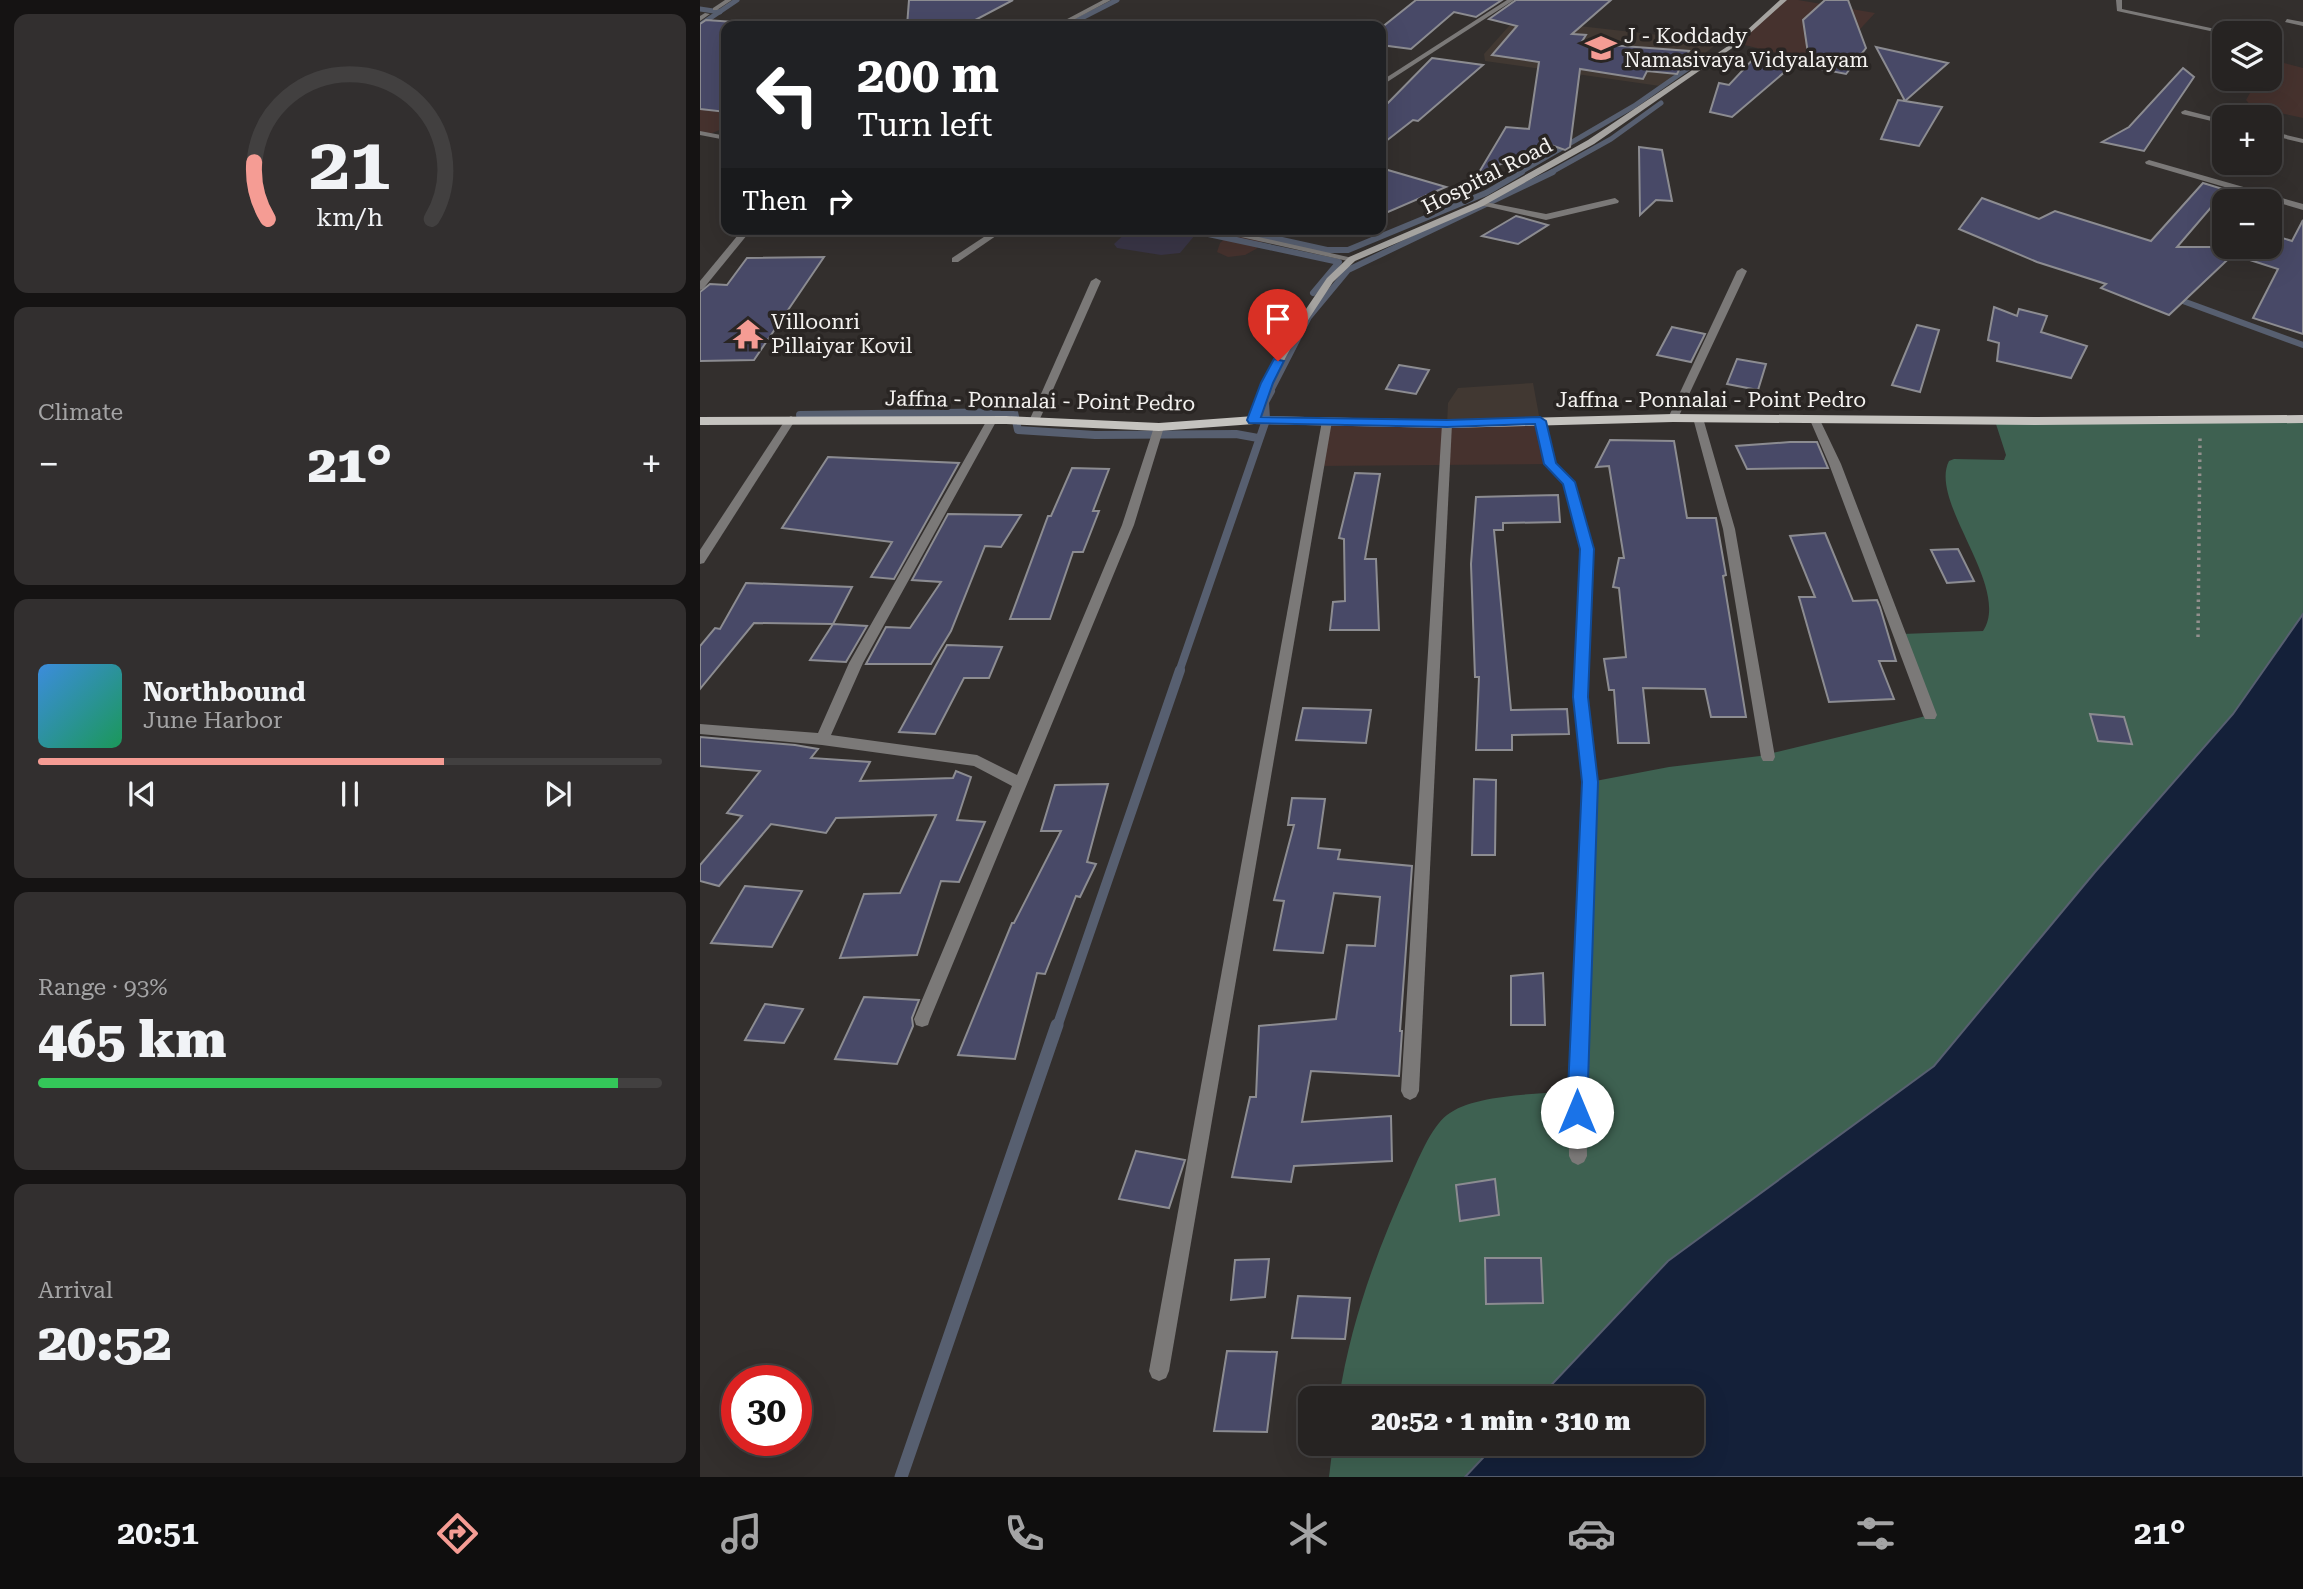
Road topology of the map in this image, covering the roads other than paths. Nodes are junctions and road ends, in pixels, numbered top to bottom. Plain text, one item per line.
1 (729, 0) edge
2 (1108, 0) edge
3 (1511, 0) edge
4 (1784, 0) edge
5 (2119, 0) edge
6 (715, 9) dead end
7 (1067, 21) edge
8 (2287, 21) dead end
9 (2303, 24) edge
10 (2212, 29) edge
11 (1386, 81) edge
12 (2185, 112) dead end
13 (2212, 119) edge
14 (700, 133) edge
15 (2282, 136) edge
16 (721, 137) edge
17 (2303, 141) edge
18 (2150, 162) dead end
19 (1615, 201) dead end
20 (1480, 204) junction
21 (2303, 207) edge
22 (1577, 211) junction
23 (1612, 213) dead end
24 (743, 235) edge
25 (993, 235) edge
26 (1238, 235) edge
27 (1352, 259) junction
28 (955, 261) dead end
29 (1742, 271) dead end
30 (1096, 281) dead end
31 (700, 287) edge
32 (1673, 418) junction
33 (1698, 418) junction
34 (791, 419) junction
35 (2303, 419) edge
36 (999, 420) junction
37 (1254, 420) junction
38 (1815, 420) junction
39 (700, 421) edge
40 (1030, 421) junction
41 (1327, 421) junction
42 (1540, 421) junction
43 (1447, 424) junction
44 (1159, 428) junction
45 (700, 560) edge
46 (1930, 715) dead end
47 (700, 729) edge
48 (822, 739) junction
49 (1768, 757) dead end
50 (1021, 785) junction
51 (922, 1019) dead end
52 (1410, 1091) dead end
53 (1578, 1156) dead end
54 (1159, 1371) dead end

1 - 6 street
2 - 7 street
3 - 11 street
4 - 20 street, Hospital Road
5 - 10 street
8 - 9 street
12 - 13 street
14 - 16 street
15 - 17 street
18 - 21 street
19 - 22 street
20 - 22 street
20 - 27 street, Hospital Road
22 - 23 street
24 - 31 street
25 - 28 street
26 - 27 street
27 - 37 street, Hospital Road
29 - 32 street
30 - 40 street
32 - 33 main road, Jaffna - Ponnalai - Point Pedro
32 - 42 main road, Jaffna - Ponnalai - Point Pedro
33 - 38 main road, Jaffna - Ponnalai - Point Pedro
33 - 49 street
34 - 36 main road, Jaffna - Ponnalai - Point Pedro
34 - 39 main road, Jaffna - Ponnalai - Point Pedro
34 - 45 street
35 - 38 main road, Jaffna - Ponnalai - Point Pedro
36 - 40 main road, Jaffna - Ponnalai - Point Pedro
36 - 48 street
37 - 41 main road, Jaffna - Ponnalai - Point Pedro
37 - 44 main road, Jaffna - Ponnalai - Point Pedro
38 - 46 street
40 - 44 main road, Jaffna - Ponnalai - Point Pedro
41 - 43 main road, Jaffna - Ponnalai - Point Pedro
41 - 54 street
42 - 43 main road, Jaffna - Ponnalai - Point Pedro
42 - 53 street
43 - 52 street
44 - 50 street
47 - 48 street
48 - 50 street
50 - 51 street

